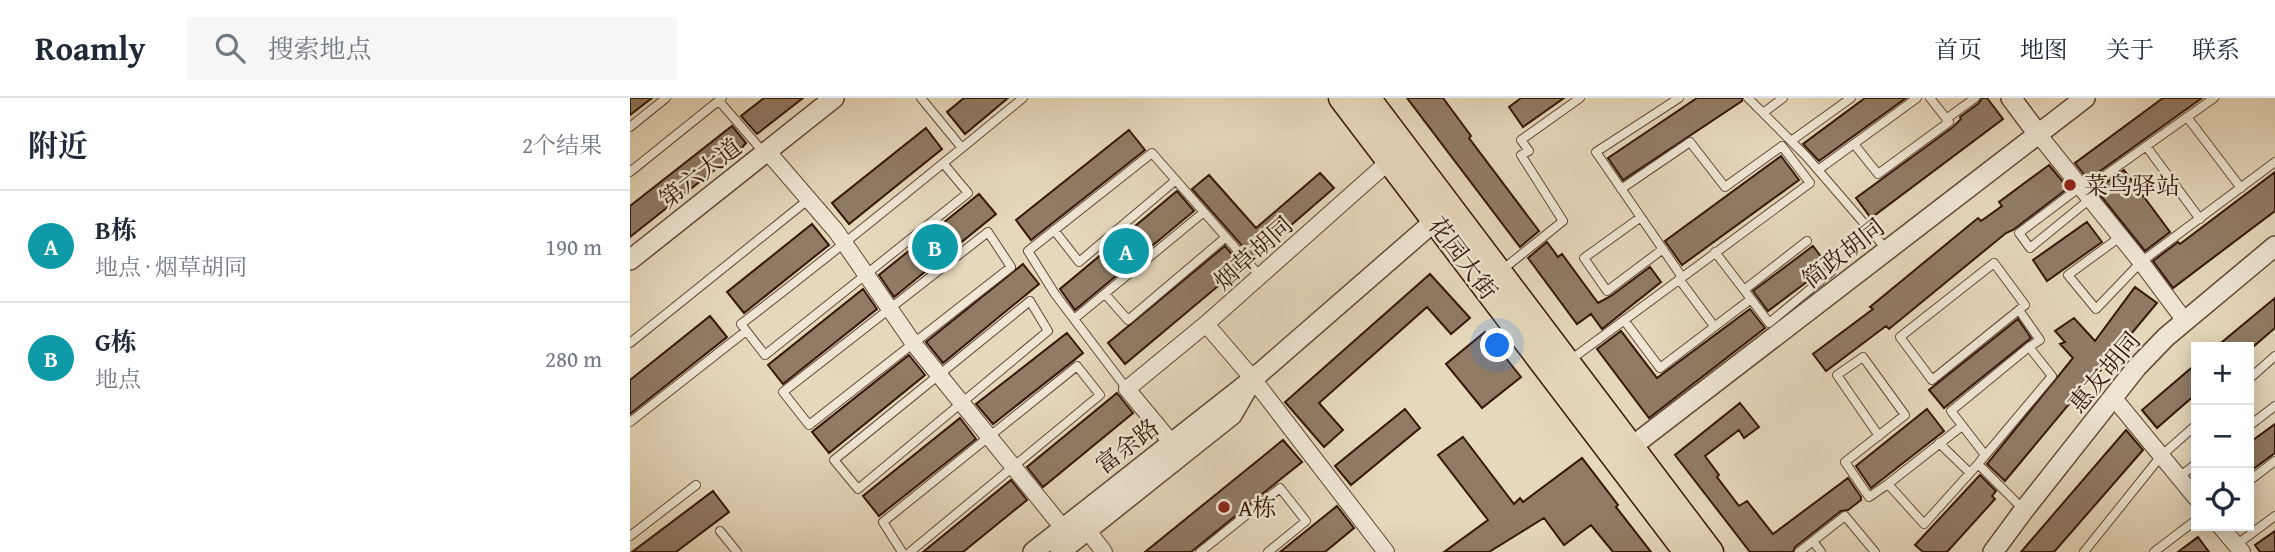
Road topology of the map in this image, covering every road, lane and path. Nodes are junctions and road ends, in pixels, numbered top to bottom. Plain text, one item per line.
1 (666, 98) edge
2 (834, 98) edge
3 (920, 98) edge
4 (1023, 98) edge
5 (1341, 98) edge
6 (1368, 98) edge
7 (1580, 98) edge
8 (1679, 98) edge
9 (1748, 98) edge
10 (1783, 98) edge
11 (1851, 98) edge
12 (1917, 98) edge
13 (1930, 98) edge
14 (1975, 98) edge
15 (2011, 98) edge
16 (2085, 98) edge
17 (2214, 98) edge
18 (720, 99) edge
19 (1763, 113) junction
20 (2187, 117) junction
21 (1946, 119) junction
22 (630, 127) edge
23 (2038, 134) junction
24 (1791, 141) junction
25 (1854, 144) junction
26 (2146, 146) junction
27 (962, 148) junction
28 (766, 153) junction
29 (1398, 154) junction
30 (2275, 162) edge
31 (943, 163) junction
32 (1818, 170) junction
33 (630, 172) edge
34 (1176, 180) junction
35 (2241, 188) junction
36 (1621, 189) junction
37 (2084, 192) junction
38 (808, 199) junction
39 (1204, 212) junction
40 (1443, 214) junction
41 (1641, 217) junction
42 (2200, 219) junction
43 (1054, 230) junction
44 (1226, 237) junction
45 (2120, 237) junction
46 (1807, 241) dead end
47 (845, 244) junction
48 (2275, 246) edge
49 (1663, 250) junction
50 (1886, 250) junction
51 (1716, 252) junction
52 (630, 260) edge
53 (2141, 262) junction
54 (1500, 272) junction
55 (1831, 272) dead end
56 (865, 276) junction
57 (1260, 276) junction
58 (1681, 278) junction
59 (1744, 289) junction
60 (1105, 294) junction
61 (1751, 299) junction
62 (888, 308) junction
63 (2020, 310) junction
64 (1074, 319) junction
65 (1623, 320) junction
66 (2185, 321) junction
67 (1206, 324) junction
68 (1714, 326) junction
69 (746, 331) junction
70 (630, 343) edge
71 (914, 344) junction
72 (2029, 347) junction
73 (2275, 356) edge
74 (1567, 362) junction
75 (938, 374) junction
76 (2254, 375) edge
77 (1253, 379) junction
78 (1127, 389) junction
79 (2113, 397) junction
80 (961, 404) junction
81 (2275, 406) edge
82 (630, 422) edge
83 (2254, 422) edge
84 (1962, 426) junction
85 (2191, 429) edge
86 (1879, 436) junction
87 (989, 438) junction
88 (1171, 442) junction
89 (1940, 443) junction
90 (1630, 448) junction
91 (1985, 455) junction
92 (2161, 456) junction
93 (2275, 461) edge
94 (1978, 464) junction
95 (1013, 467) junction
96 (2191, 468) edge
97 (1970, 473) junction
98 (2179, 477) junction
99 (2254, 477) edge
100 (1888, 484) junction
101 (696, 485) dead end
102 (2191, 492) edge
103 (2024, 510) junction
104 (2275, 516) edge
105 (2191, 524) edge
106 (1063, 528) junction
107 (1087, 530) junction
108 (720, 531) dead end
109 (2224, 531) edge
110 (630, 536) edge
111 (1813, 541) junction
112 (2239, 550) edge
113 (737, 552) edge
114 (902, 552) edge
115 (911, 552) edge
116 (1033, 552) edge
117 (1060, 552) edge
118 (1104, 552) edge
119 (1200, 552) edge
120 (1268, 552) edge
121 (1386, 552) edge
122 (1686, 552) edge
123 (1711, 552) edge
124 (1799, 552) edge
125 (1821, 552) edge
126 (1875, 552) edge
127 (1993, 552) edge
128 (2084, 552) edge
129 (2154, 552) edge

1 - 22 lane
2 - 28 street, 第六大道
3 - 27 lane
4 - 27 lane
5 - 29 main road, 花园大街
6 - 29 main road, 花园大街
7 - 54 lane
8 - 36 lane
9 - 19 lane
10 - 19 lane
11 - 24 lane
12 - 25 lane
13 - 21 lane
14 - 21 lane
15 - 23 street
16 - 23 street, 简政胡同
17 - 20 lane
18 - 28 lane
18 - 33 lane
19 - 24 lane
20 - 26 lane
20 - 35 lane
21 - 25 lane
23 - 37 street
23 - 50 street, 简政胡同
24 - 32 lane
25 - 32 lane
26 - 37 lane
26 - 42 lane
27 - 31 lane
28 - 38 street
28 - 52 street, 第六大道
29 - 40 main road, 花园大街
29 - 57 street, 烟草胡同
30 - 35 lane
31 - 47 lane
31 - 56 lane
32 - 50 lane
34 - 39 lane
34 - 43 lane
34 - 43 lane
35 - 42 lane
36 - 41 lane
36 - 51 lane
37 - 37 lane
37 - 45 street
38 - 47 street
38 - 70 lane
39 - 44 lane
39 - 60 lane
40 - 54 main road, 花园大街
40 - 77 street, 富余路
40 - 122 main road, 花园大街
41 - 49 lane
41 - 49 lane
42 - 53 lane
43 - 64 lane
44 - 57 lane
44 - 60 lane
45 - 53 street
45 - 53 lane
46 - 59 lane
47 - 56 street
47 - 69 lane
48 - 66 street, 惠友胡同
49 - 58 lane
50 - 90 street, 简政胡同
51 - 58 lane
51 - 59 lane
53 - 66 street
54 - 74 main road, 花园大街
55 - 61 lane
56 - 62 street
56 - 69 lane
57 - 67 street, 烟草胡同
58 - 65 lane
58 - 68 lane
59 - 61 lane
60 - 64 lane
61 - 68 lane
62 - 71 street
62 - 71 lane
62 - 71 lane
63 - 63 lane
63 - 72 lane
64 - 78 lane
65 - 68 lane
65 - 74 lane
66 - 79 street, 惠友胡同
67 - 77 street
67 - 78 street, 烟草胡同
69 - 82 lane
71 - 75 street
72 - 84 lane
72 - 91 lane
73 - 76 lane
74 - 90 main road, 花园大街
75 - 80 street
75 - 80 lane
75 - 80 lane
77 - 88 street, 富余路
77 - 107 street, 富余路
77 - 121 street
78 - 88 street
79 - 92 street
79 - 103 street, 惠友胡同
80 - 87 street
81 - 83 lane
84 - 89 lane
84 - 91 lane
85 - 92 lane
86 - 86 lane
86 - 100 lane
87 - 95 street
87 - 95 lane
87 - 114 lane
88 - 106 street, 富余路
89 - 97 lane
89 - 100 lane
90 - 123 main road, 花园大街
91 - 94 lane
92 - 98 street
92 - 128 lane
93 - 99 lane
94 - 97 lane
94 - 103 lane
95 - 106 street
95 - 115 lane
96 - 98 lane
97 - 100 lane
98 - 102 street
101 - 110 lane
103 - 127 street, 惠友胡同
104 - 112 lane
105 - 129 lane
106 - 116 street, 富余路
107 - 117 street, 富余路
107 - 118 street
108 - 113 lane
109 - 112 street
111 - 124 lane
111 - 125 lane
111 - 126 lane
119 - 120 lane

